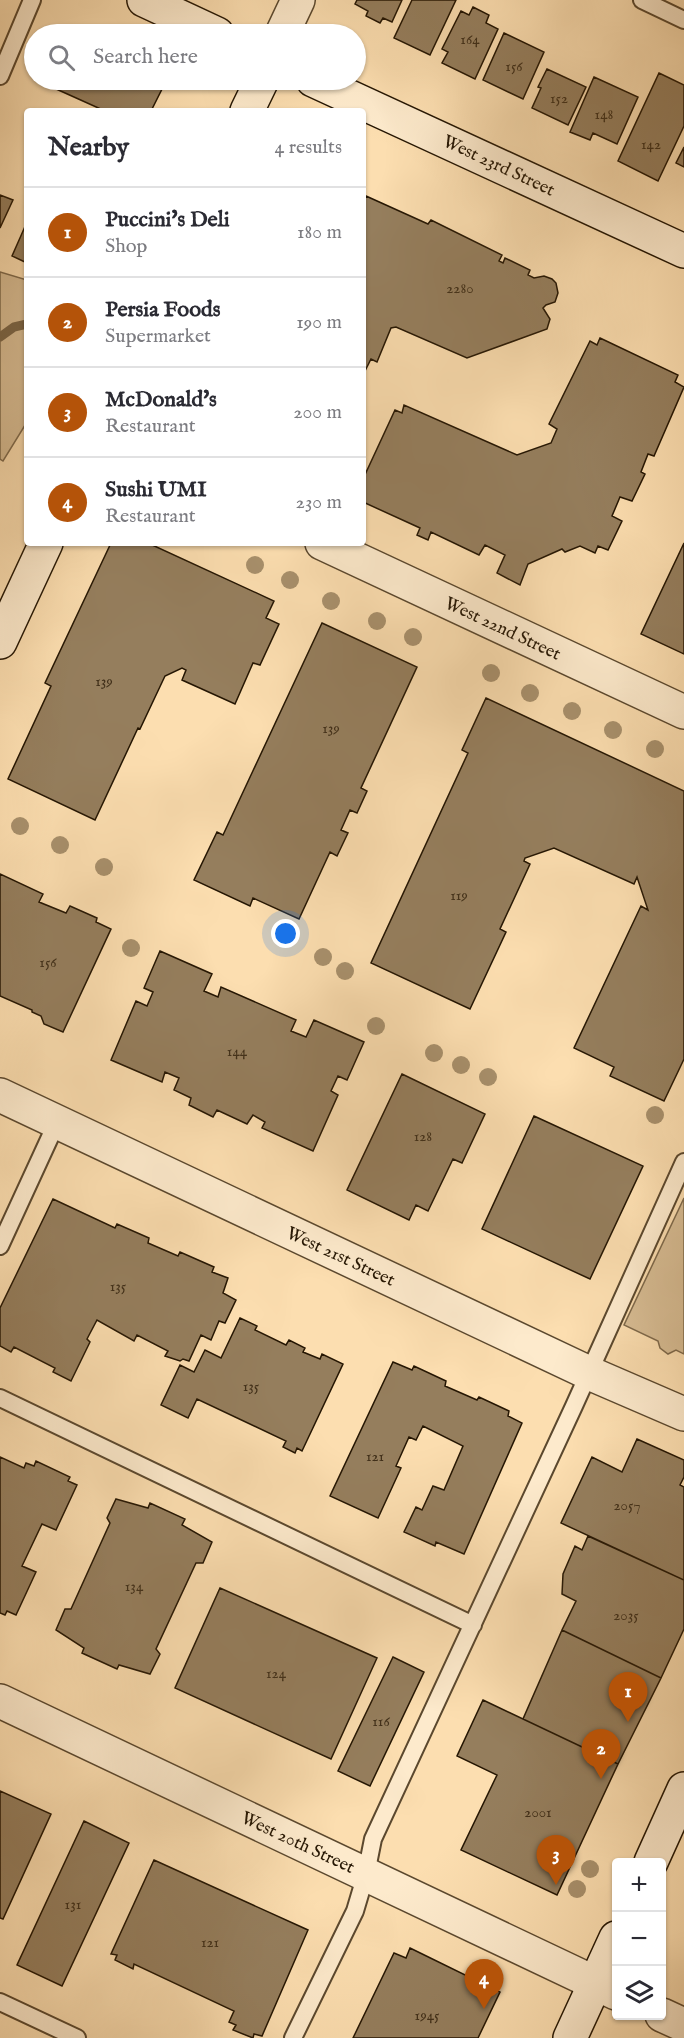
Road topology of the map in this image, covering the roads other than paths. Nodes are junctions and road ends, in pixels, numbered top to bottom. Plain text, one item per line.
1 (32, 0) edge
2 (144, 0) edge
3 (298, 0) edge
4 (642, 0) edge
5 (684, 20) edge
6 (195, 24) edge
7 (287, 24) edge
8 (0, 76) edge
9 (257, 90) edge
10 (335, 90) edge
11 (248, 108) edge
12 (684, 251) edge
13 (45, 546) edge
14 (328, 546) edge
15 (0, 642) edge
16 (684, 712) edge
17 (0, 1095) edge
18 (57, 1122) junction
19 (684, 1162) edge
20 (0, 1246) edge
21 (589, 1373) junction
22 (0, 1398) edge
23 (684, 1414) edge
24 (473, 1625) junction
25 (0, 1701) edge
26 (684, 1789) edge
27 (653, 1858) edge
28 (366, 1874) junction
29 (612, 1958) edge
30 (606, 1988) edge
31 (0, 2002) edge
32 (666, 2017) edge
33 (684, 2025) edge
34 (77, 2038) edge
35 (293, 2038) edge
36 (570, 2038) edge

1 - 8 lane
2 - 6 street
3 - 7 street
4 - 5 lane
9 - 11 street
10 - 12 street, West 23rd Street
13 - 15 street
14 - 16 street, West 22nd Street
17 - 18 street, West 21st Street
18 - 20 lane
18 - 21 street, West 21st Street
19 - 21 lane
21 - 23 street, West 21st Street
21 - 24 lane
22 - 24 lane
24 - 28 lane
25 - 28 street, West 20th Street
26 - 27 street
28 - 30 street, West 20th Street
28 - 35 lane
29 - 30 street
30 - 36 street
31 - 34 lane
32 - 33 street

